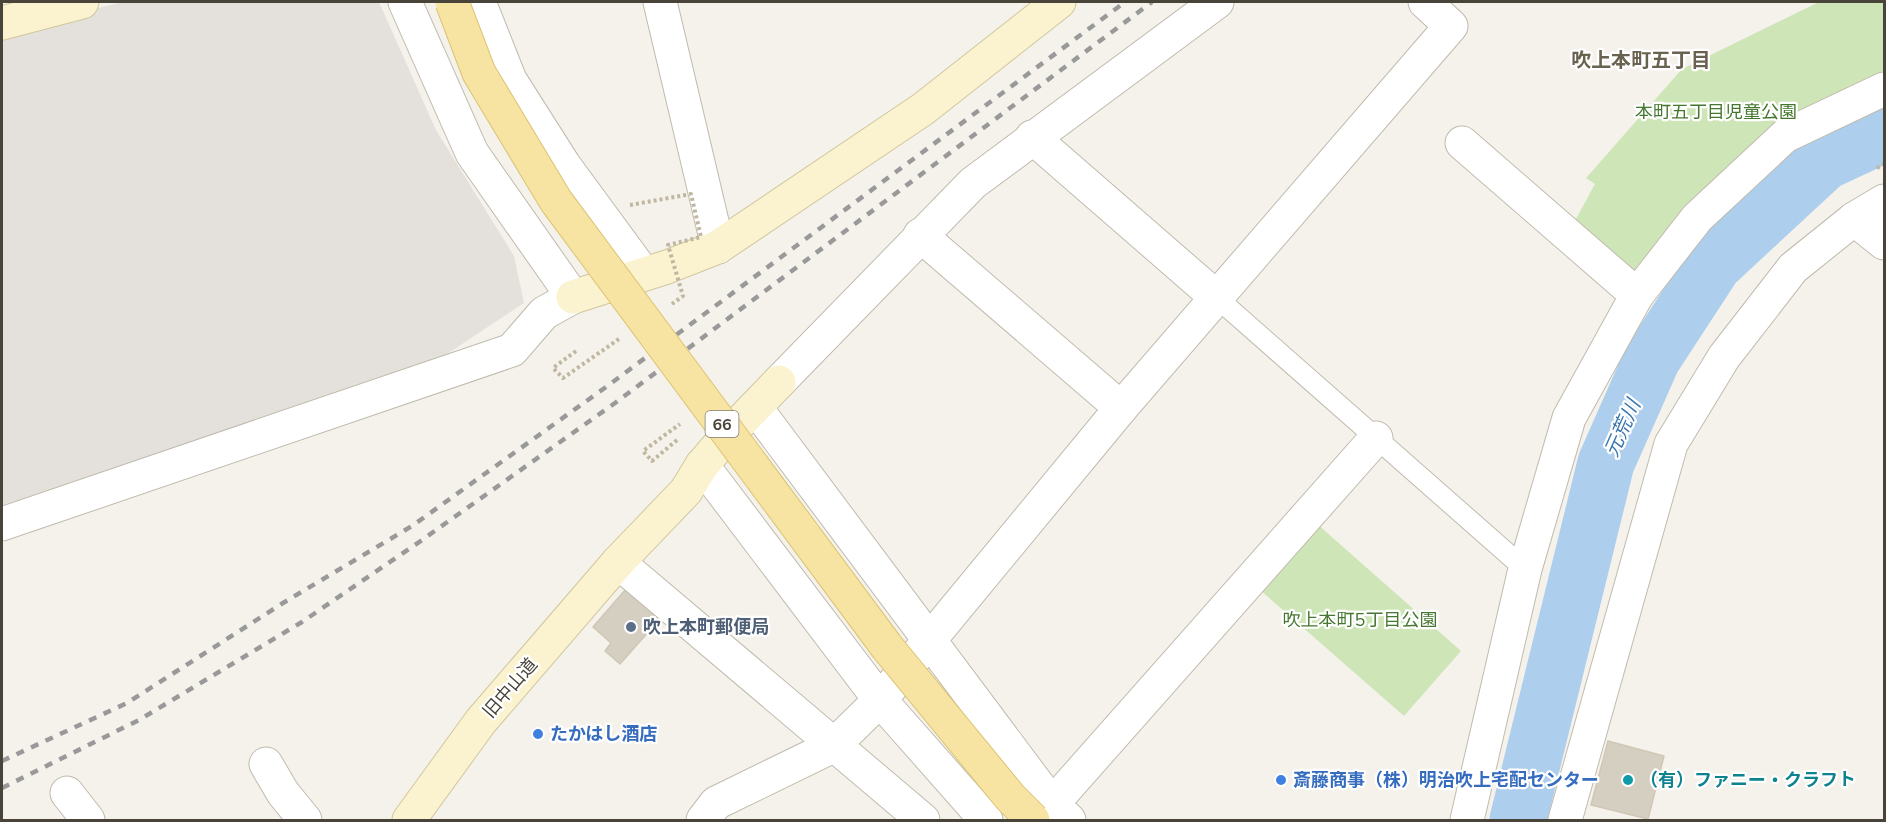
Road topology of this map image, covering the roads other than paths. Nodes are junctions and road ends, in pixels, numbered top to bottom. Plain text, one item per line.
1 (82, 2) edge
2 (405, 2) edge
3 (452, 2) edge
4 (479, 2) edge
5 (660, 2) edge
6 (1059, 2) edge
7 (1217, 2) edge
8 (1425, 2) edge
9 (2, 23) edge
10 (1884, 89) edge
11 (1032, 137) junction
12 (1462, 143) dead end
13 (1884, 201) edge
14 (1854, 219) junction
15 (920, 235) junction
16 (1884, 243) edge
17 (718, 247) junction
18 (644, 274) junction
19 (1636, 295) junction
20 (573, 297) junction
21 (1216, 297) junction
22 (755, 407) junction
23 (1121, 408) junction
24 (1376, 438) junction
25 (702, 465) junction
26 (2, 524) edge
27 (618, 562) junction
28 (1525, 569) junction
29 (929, 640) junction
30 (880, 700) junction
31 (833, 746) junction
32 (266, 764) dead end
33 (67, 793) dead end
34 (1048, 816) edge
35 (88, 820) edge
36 (305, 820) edge
37 (409, 820) edge
38 (703, 820) edge
39 (923, 820) edge
40 (986, 820) edge
41 (1467, 820) edge
42 (1565, 820) edge

1 - 9 street
2 - 20 street
3 - 34 main road, 66, bridge
4 - 18 street
5 - 17 street
6 - 17 street
7 - 11 street
8 - 21 street
10 - 19 street
11 - 15 street
11 - 21 street
12 - 19 street
13 - 14 street
14 - 16 street
14 - 42 street
15 - 22 street, 旧中山道
15 - 23 street
17 - 18 street
18 - 20 street
19 - 28 street
20 - 26 street
21 - 23 street
21 - 24 lane
22 - 25 street, 旧中山道
22 - 29 street
23 - 29 street
24 - 28 lane
24 - 34 street
25 - 27 street, 旧中山道
25 - 30 street
27 - 31 street
27 - 37 street, 旧中山道
28 - 41 street
29 - 30 street
29 - 34 street
30 - 31 street
30 - 40 street
31 - 38 street
31 - 39 street
32 - 36 street
33 - 35 street

